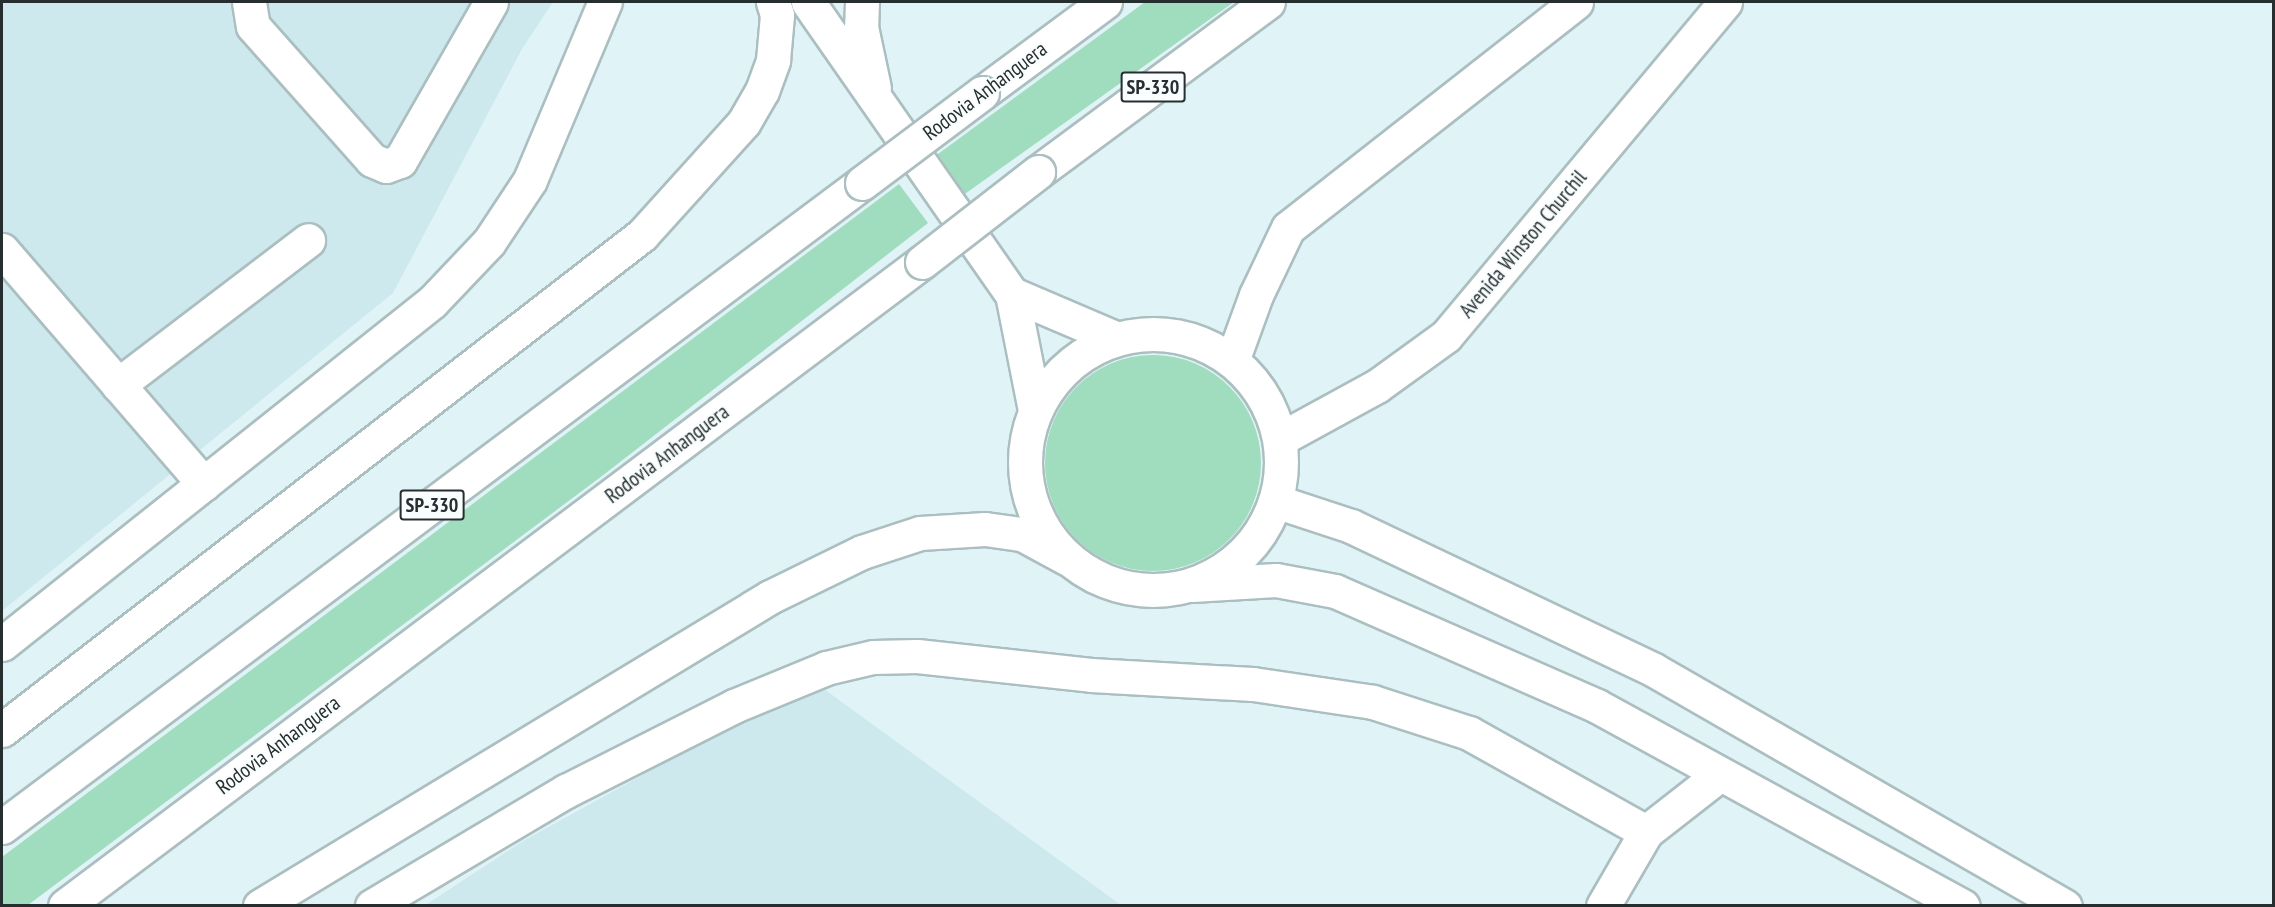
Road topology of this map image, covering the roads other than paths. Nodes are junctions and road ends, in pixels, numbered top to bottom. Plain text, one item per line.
1 (249, 2) edge
2 (491, 2) edge
3 (605, 2) edge
4 (773, 2) edge
5 (808, 2) edge
6 (862, 2) edge
7 (1105, 2) edge
8 (1268, 2) edge
9 (1576, 2) edge
10 (1725, 2) edge
11 (879, 108) junction
12 (308, 240) dead end
13 (2, 250) edge
14 (1012, 294) junction
15 (1115, 338) junction
16 (1232, 361) junction
17 (118, 385) junction
18 (1035, 410) junction
19 (1280, 439) junction
20 (204, 484) junction
21 (1275, 501) junction
22 (1068, 559) junction
23 (1192, 585) junction
24 (2, 644) edge
25 (2, 730) edge
26 (1719, 774) junction
27 (2, 827) edge
28 (1646, 832) junction
29 (65, 906) edge
30 (260, 906) edge
31 (372, 906) edge
32 (1603, 906) edge
33 (1963, 906) edge
34 (2065, 906) edge

1 - 2 main road
3 - 20 main road
4 - 25 main road
5 - 11 main road
6 - 11 main road
7 - 27 main road, Rodovia Anhanguera / SP-330, bridge
8 - 29 main road, Rodovia Anhanguera / SP-330, bridge
9 - 16 main road
10 - 19 main road, Avenida Winston Churchil
11 - 14 main road
12 - 17 main road
13 - 17 main road
14 - 15 main road
14 - 18 main road
15 - 16 main road
15 - 18 main road
16 - 19 main road
17 - 20 main road
18 - 22 main road
19 - 21 main road
20 - 24 main road
21 - 23 main road
21 - 34 main road
22 - 23 main road
22 - 30 main road
23 - 26 main road
26 - 28 main road
26 - 33 main road
28 - 31 main road
28 - 32 main road

